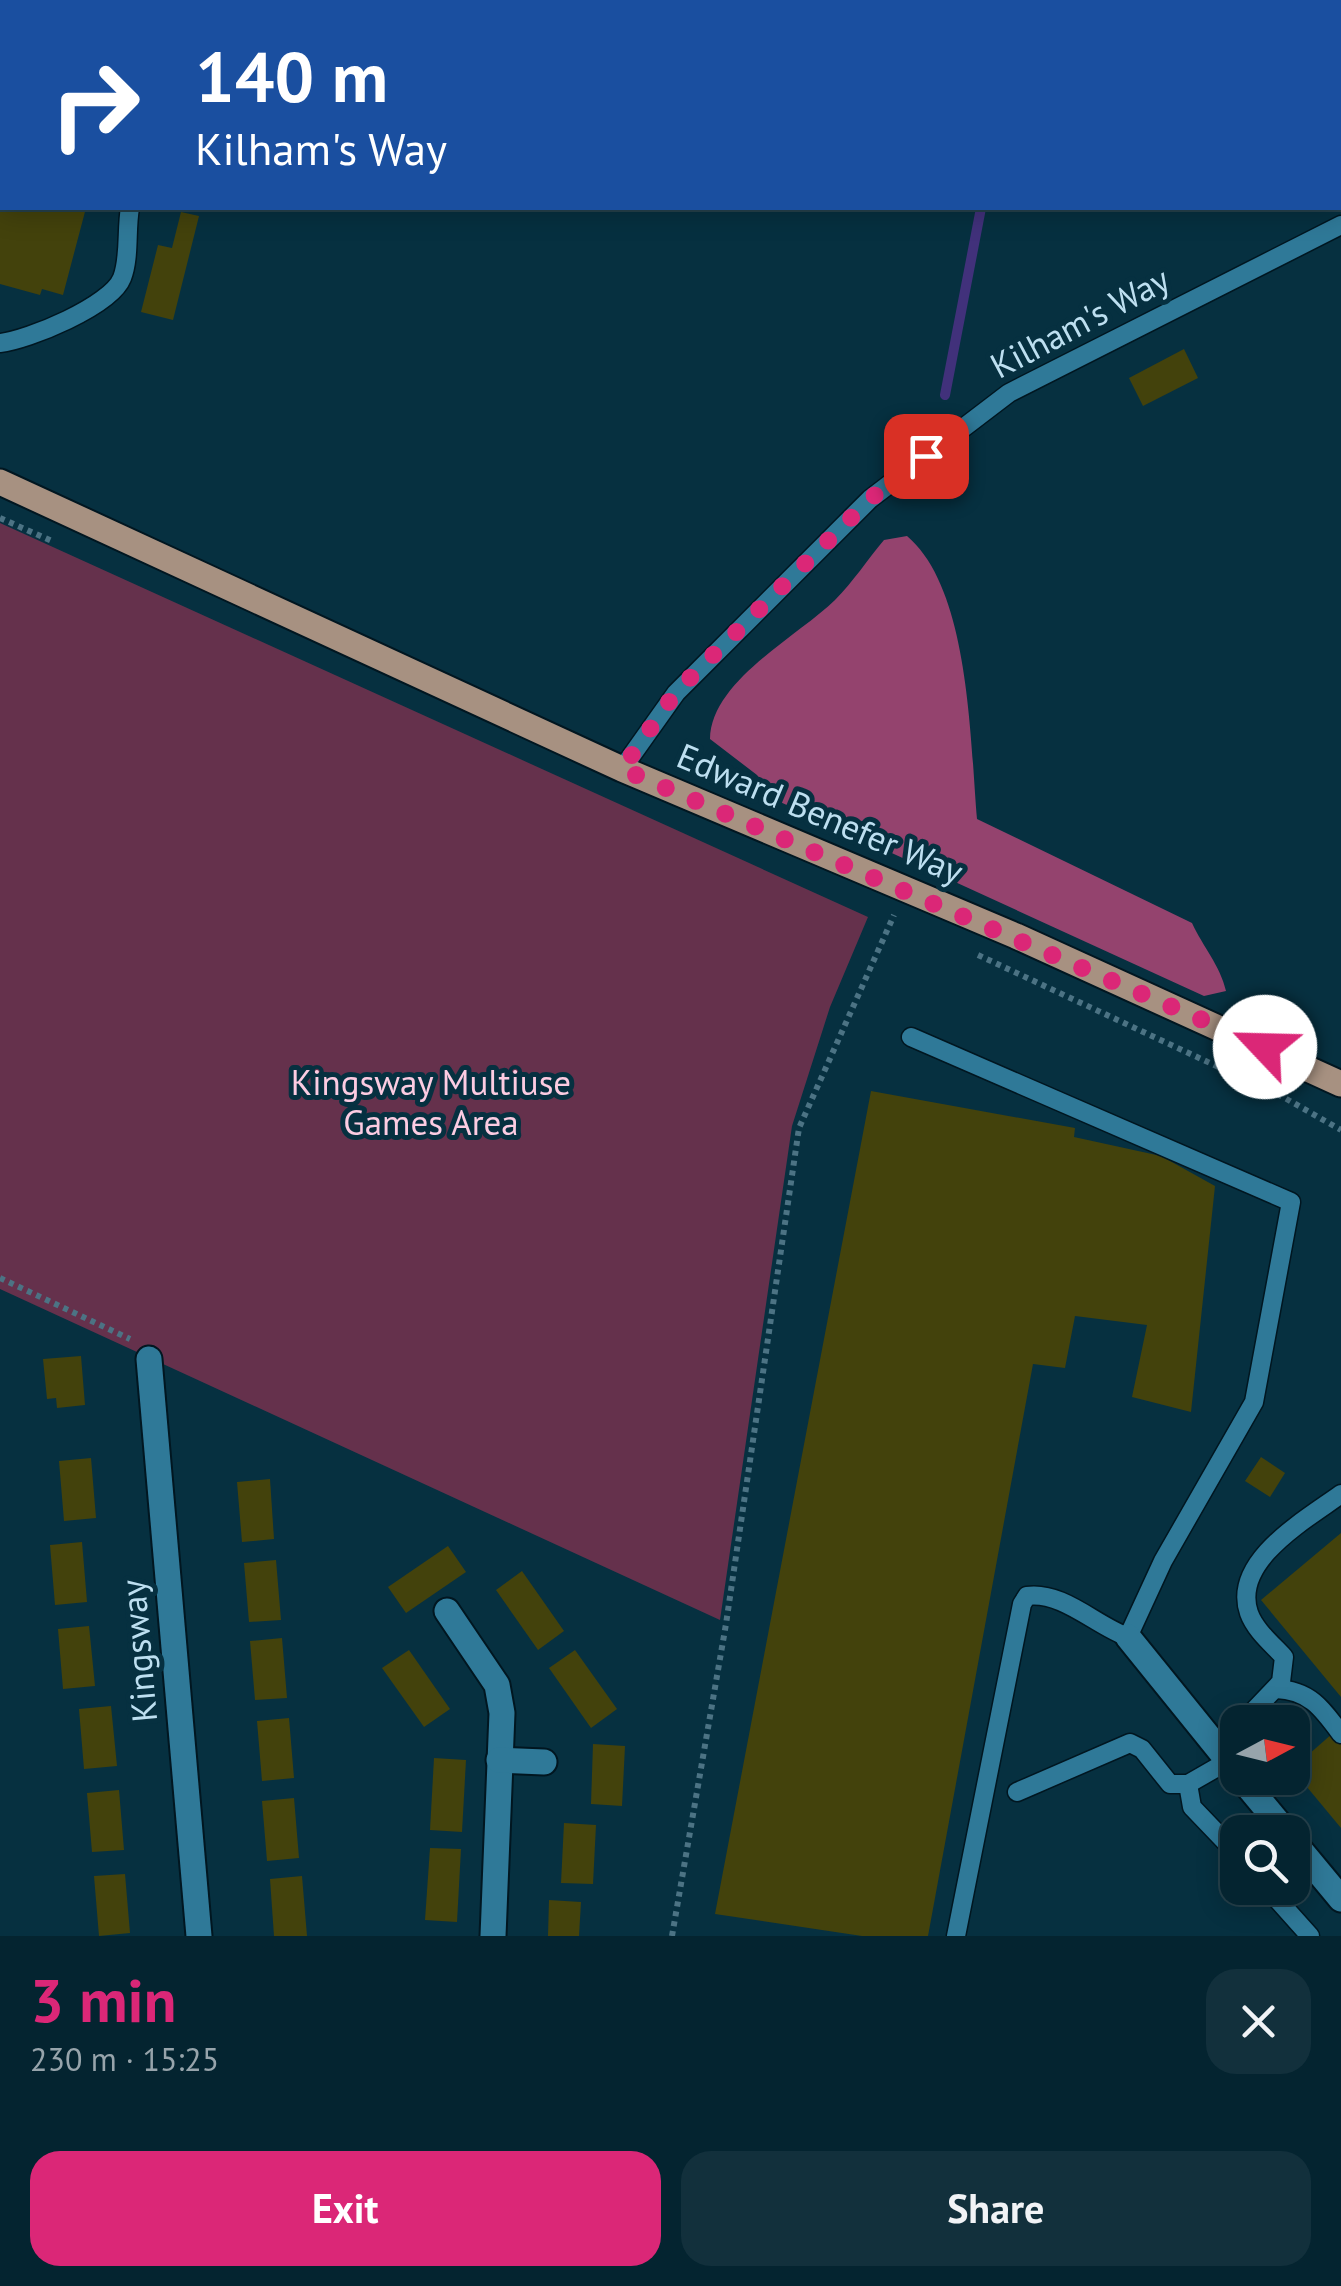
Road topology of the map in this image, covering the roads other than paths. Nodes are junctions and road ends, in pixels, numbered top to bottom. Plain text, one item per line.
1 (130, 210) edge
2 (1341, 225) edge
3 (0, 343) edge
4 (0, 482) edge
5 (622, 769) junction
6 (911, 1037) dead end
7 (1341, 1084) edge
8 (149, 1359) road end
9 (1341, 1494) edge
10 (447, 1610) dead end
11 (1128, 1637) junction
12 (1276, 1689) junction
13 (1260, 1705) edge
14 (1341, 1734) edge
15 (1220, 1751) edge
16 (499, 1760) junction
17 (544, 1762) dead end
18 (1220, 1770) edge
19 (1188, 1784) junction
20 (1017, 1792) dead end
21 (1256, 1795) edge
22 (1272, 1815) edge
23 (1220, 1836) edge
24 (1310, 1862) edge
25 (1341, 1899) edge
26 (1282, 1905) edge
27 (199, 1936) edge
28 (493, 1936) edge
29 (956, 1936) edge
30 (1310, 1936) edge

1 - 3 lane
2 - 5 lane, Kilham's Way
4 - 5 main road, Edward Benefer Way
5 - 7 main road, Edward Benefer Way
6 - 11 lane
8 - 27 street, Kingsway
9 - 12 lane
10 - 16 street
11 - 15 street
11 - 29 lane
12 - 13 lane
12 - 14 lane
16 - 17 street
16 - 28 street
18 - 19 lane
19 - 20 lane
19 - 23 lane
21 - 22 street
24 - 25 street
26 - 30 lane

